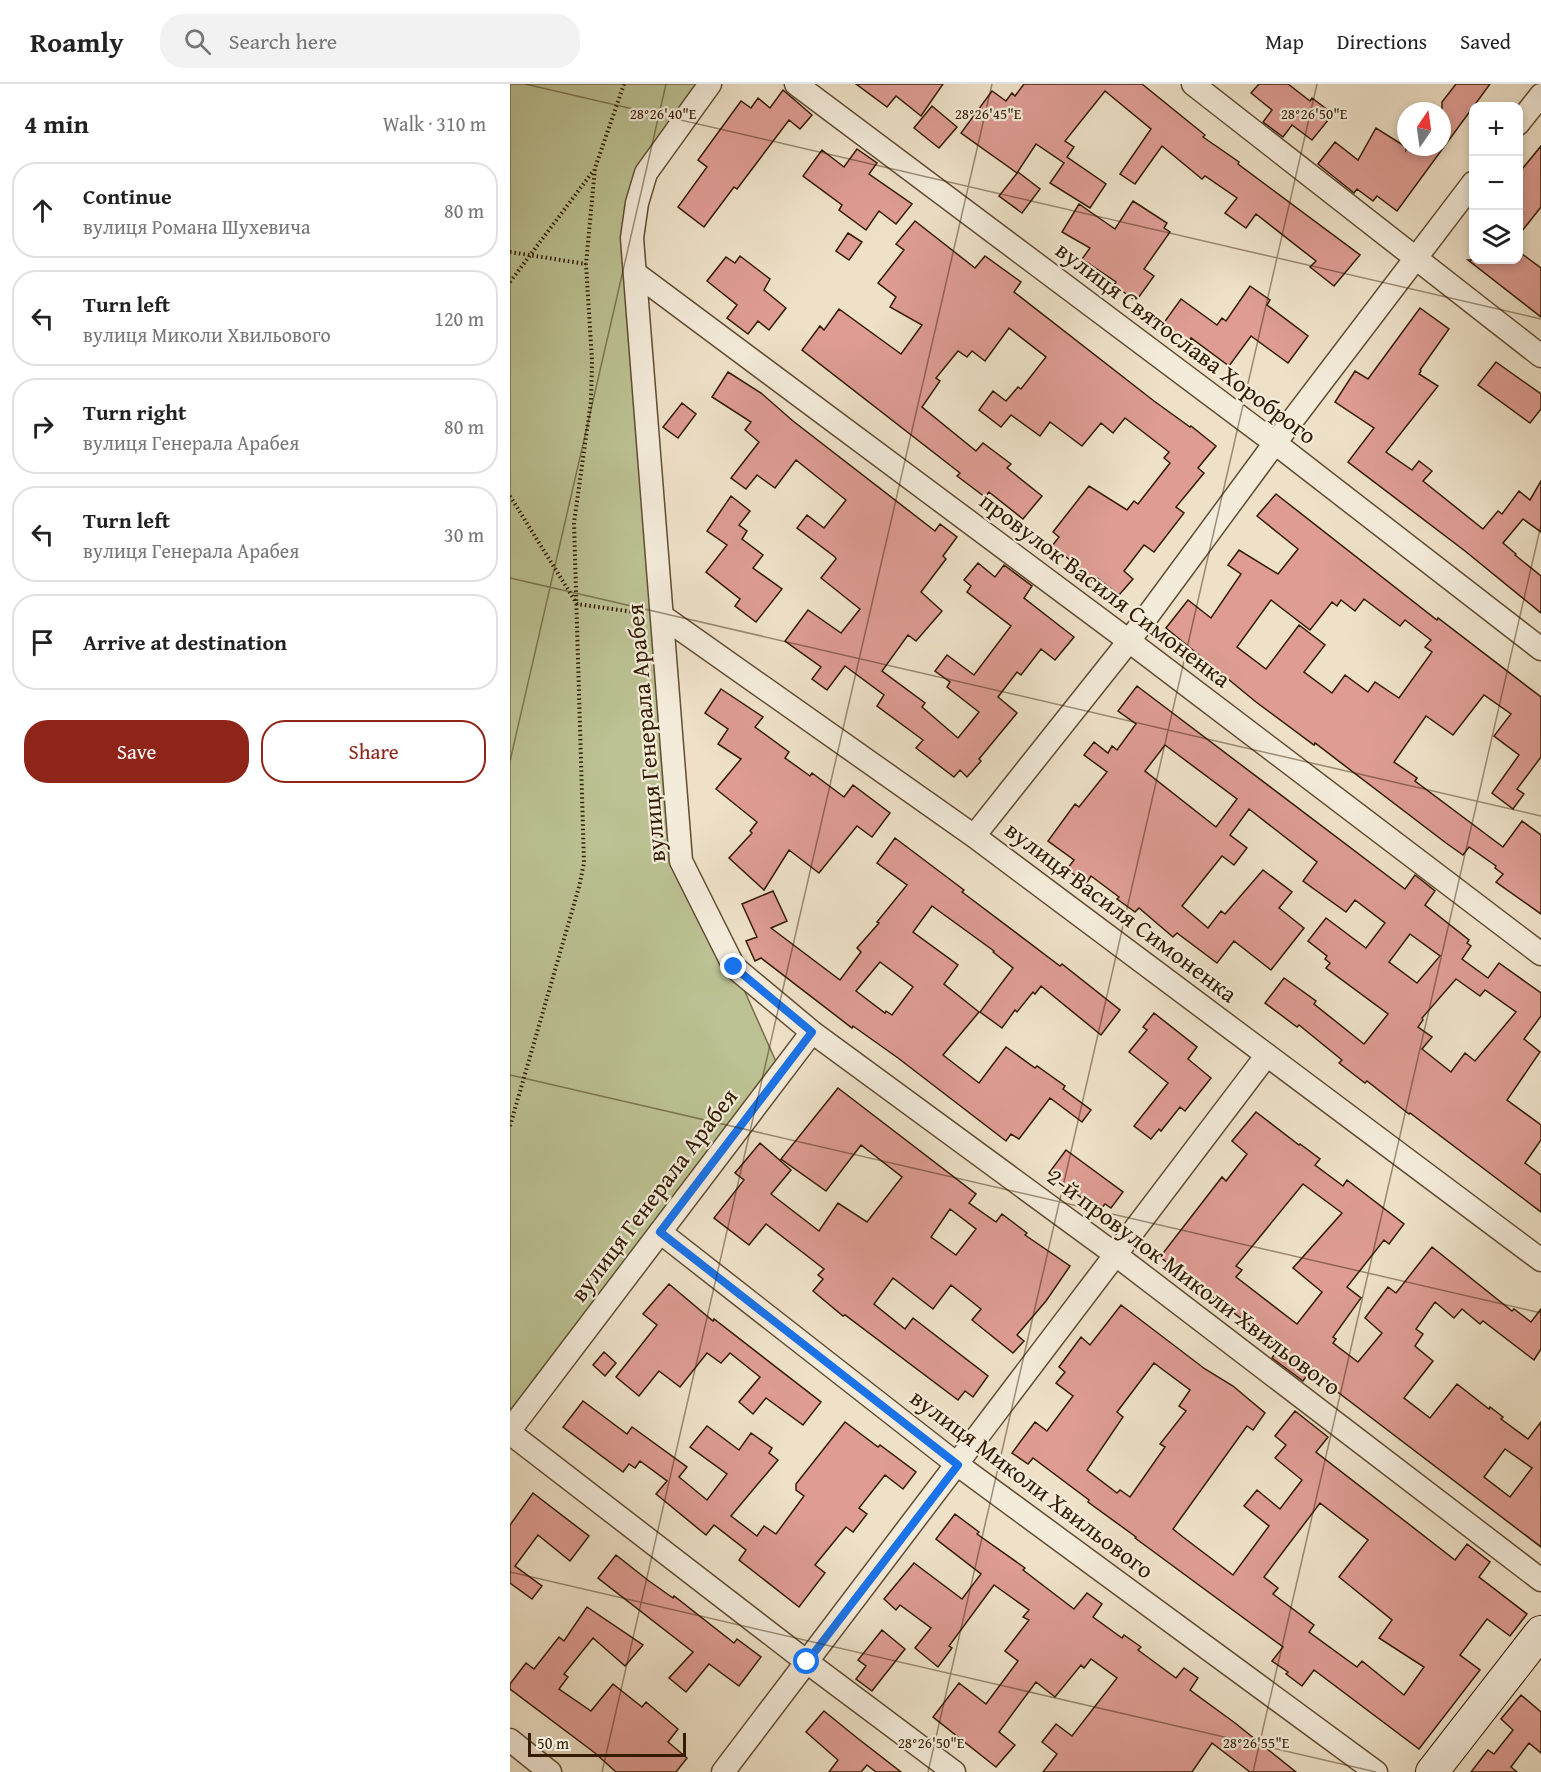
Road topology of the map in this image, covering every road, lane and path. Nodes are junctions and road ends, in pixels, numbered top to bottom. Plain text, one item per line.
1 (624, 84) edge
2 (710, 84) edge
3 (796, 84) edge
4 (1193, 84) edge
5 (1541, 95) edge
6 (1523, 118) edge
7 (595, 168) junction
8 (1469, 188) edge
9 (510, 252) edge
10 (530, 255) junction
11 (1416, 258) junction
12 (586, 264) junction
13 (635, 273) junction
14 (510, 282) edge
15 (1541, 356) edge
16 (1275, 443) junction
17 (510, 496) edge
18 (577, 603) junction
19 (662, 616) junction
20 (1129, 641) junction
21 (1541, 649) edge
22 (974, 836) junction
23 (1541, 954) edge
24 (812, 1032) junction
25 (1267, 1055) junction
26 (510, 1126) edge
27 (660, 1232) junction
28 (1116, 1255) junction
29 (1541, 1260) edge
30 (510, 1432) edge
31 (958, 1465) junction
32 (1541, 1580) edge
33 (1541, 1632) edge
34 (807, 1662) junction
35 (510, 1740) edge
36 (550, 1772) edge
37 (723, 1772) edge
38 (954, 1772) edge
39 (1376, 1772) edge
40 (1432, 1772) edge

1 - 7 path
2 - 13 street, вулиця Генерала Арабея
3 - 16 street, вулиця Святослава Хороброго
4 - 11 street
5 - 6 street
7 - 10 path
7 - 12 path
8 - 11 street
9 - 10 path
10 - 12 path
10 - 14 path
11 - 15 street
11 - 16 street
12 - 18 path
13 - 19 street, вулиця Генерала Арабея
13 - 20 street, провулок Василя Симоненка
16 - 20 street
16 - 21 street, вулиця Святослава Хороброго
17 - 18 path
18 - 19 path
18 - 26 path
19 - 22 street, вулиця Василя Симоненка
19 - 24 street, вулиця Генерала Арабея
20 - 22 street
20 - 23 street, провулок Василя Симоненка
22 - 25 street, вулиця Василя Симоненка
24 - 27 street, вулиця Генерала Арабея
24 - 28 street, 2-й провулок Миколи Хвильового
25 - 28 street
25 - 29 street, вулиця Василя Симоненка
27 - 30 street, вулиця Генерала Арабея
27 - 31 street, вулиця Миколи Хвильового
28 - 31 street
28 - 32 street, 2-й провулок Миколи Хвильового
30 - 34 street
31 - 34 street
31 - 39 street, вулиця Миколи Хвильового
33 - 40 street
34 - 37 street
34 - 38 street
35 - 36 street

